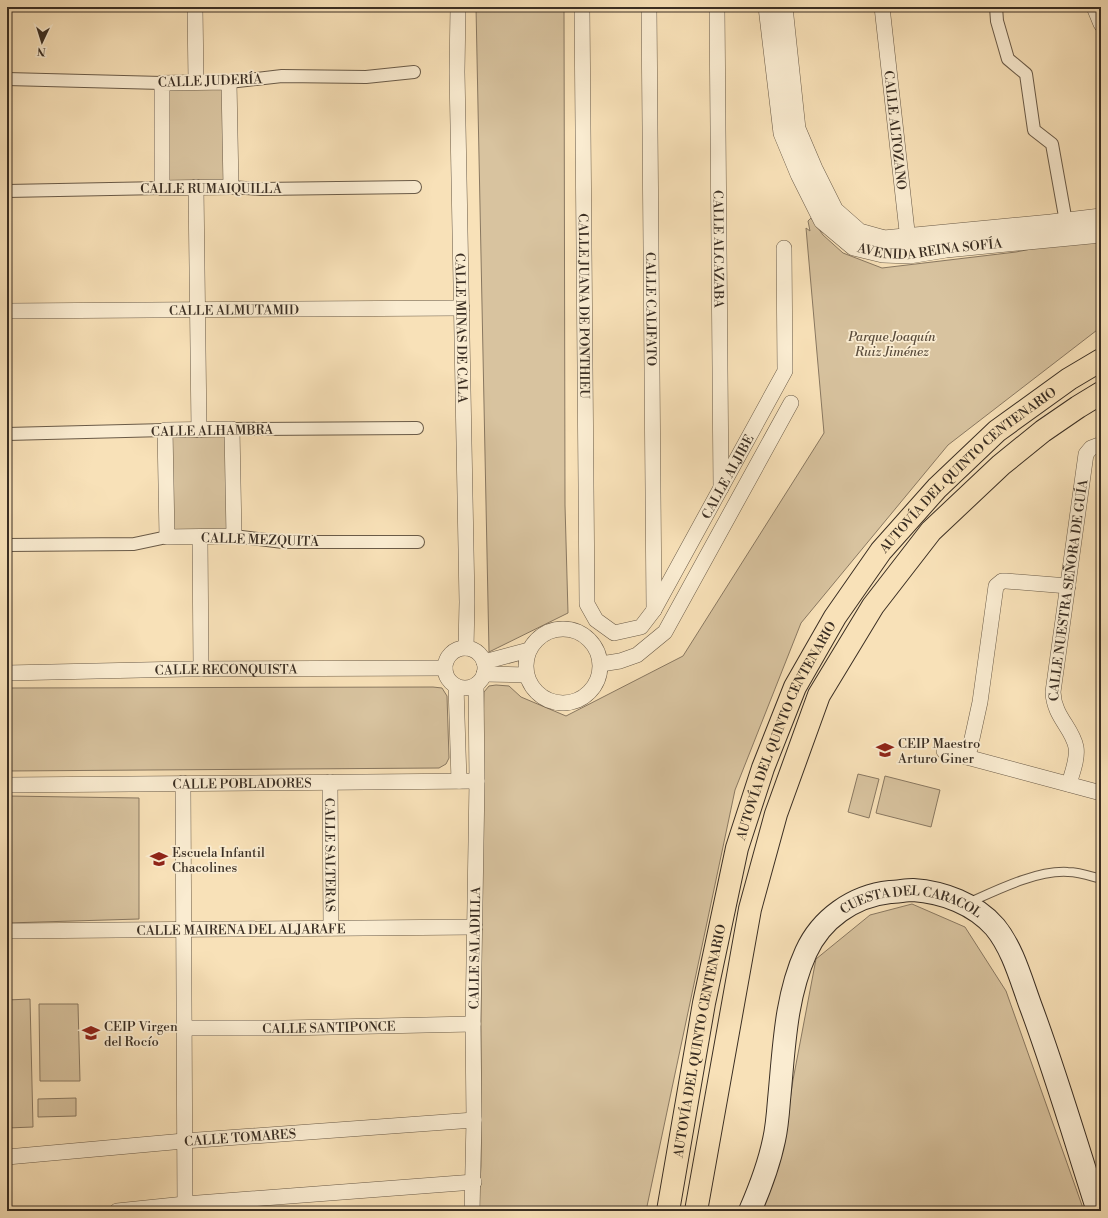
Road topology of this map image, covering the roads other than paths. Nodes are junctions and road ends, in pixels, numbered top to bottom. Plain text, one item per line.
1 (195, 7) edge
2 (458, 7) edge
3 (582, 7) edge
4 (650, 7) edge
5 (717, 7) edge
6 (768, 7) edge
7 (782, 7) edge
8 (882, 7) edge
9 (996, 7) edge
10 (1094, 7) edge
11 (1101, 24) edge
12 (414, 72) dead end
13 (7, 79) edge
14 (162, 82) junction
15 (196, 82) junction
16 (229, 82) junction
17 (231, 187) junction
18 (414, 187) dead end
19 (162, 188) junction
20 (196, 188) junction
21 (7, 191) edge
22 (1101, 218) edge
23 (1066, 222) junction
24 (1101, 233) edge
25 (909, 246) junction
26 (784, 248) dead end
27 (462, 308) junction
28 (198, 309) junction
29 (7, 311) edge
30 (1101, 360) edge
31 (1101, 393) edge
32 (791, 403) dead end
33 (417, 428) dead end
34 (232, 429) junction
35 (165, 430) junction
36 (199, 430) junction
37 (7, 434) edge
38 (1099, 445) dead end
39 (721, 490) junction
40 (234, 536) junction
41 (167, 537) junction
42 (200, 537) junction
43 (418, 542) dead end
44 (7, 545) edge
45 (1068, 586) junction
46 (587, 604) joint
47 (654, 610) junction
48 (466, 648) junction
49 (529, 650) junction
50 (601, 664) junction
51 (445, 668) junction
52 (201, 669) junction
53 (7, 673) edge
54 (481, 674) junction
55 (526, 675) junction
56 (456, 686) junction
57 (944, 751) dead end
58 (968, 757) junction
59 (477, 781) junction
60 (330, 782) junction
61 (458, 782) junction
62 (183, 783) junction
63 (1070, 784) junction
64 (7, 785) edge
65 (1101, 793) edge
66 (1101, 879) edge
67 (966, 904) junction
68 (474, 927) junction
69 (331, 928) junction
70 (184, 929) junction
71 (7, 931) edge
72 (473, 1024) junction
73 (184, 1028) junction
74 (474, 1120) junction
75 (184, 1141) junction
76 (7, 1157) edge
77 (474, 1182) junction
78 (185, 1207) edge
79 (117, 1211) edge
80 (472, 1211) edge
81 (668, 1211) edge
82 (696, 1211) edge
83 (750, 1211) edge
84 (1098, 1211) edge

1 - 15 street
2 - 27 street, CALLE MINAS DE CALA
3 - 46 street, CALLE JUANA DE PONTHIEU
4 - 47 street, CALLE CALIFATO
5 - 39 street, CALLE ALCAZABA
6 - 25 street, AVENIDA REINA SOFÍA
7 - 25 street, AVENIDA REINA SOFÍA
8 - 25 street, CALLE ALTOZANO
9 - 23 street
10 - 11 street
12 - 16 street, CALLE JUDERÍA
13 - 14 street, CALLE JUDERÍA
14 - 15 street, CALLE JUDERÍA
14 - 19 street
15 - 16 street, CALLE JUDERÍA
16 - 17 street
17 - 18 street, CALLE RUMAIQUILLA
17 - 20 street, CALLE RUMAIQUILLA
19 - 20 street, CALLE RUMAIQUILLA
19 - 21 street, CALLE RUMAIQUILLA
20 - 28 street
22 - 23 street, AVENIDA REINA SOFÍA
23 - 25 street, AVENIDA REINA SOFÍA
24 - 25 street, AVENIDA REINA SOFÍA
26 - 39 street, CALLE ALJIBE
27 - 28 street, CALLE ALMUTAMID
27 - 48 street, CALLE MINAS DE CALA
28 - 29 street, CALLE ALMUTAMID
28 - 36 street
30 - 81 highway, AUTOVÍA DEL QUINTO CENTENARIO
31 - 82 highway, AUTOVÍA DEL QUINTO CENTENARIO
32 - 50 street
33 - 34 street, CALLE ALHAMBRA
34 - 36 street, CALLE ALHAMBRA
34 - 40 street
35 - 36 street, CALLE ALHAMBRA
35 - 37 street, CALLE ALHAMBRA
35 - 41 street
38 - 45 street, CALLE NUESTRA SEÑORA DE GUÍA
39 - 47 street, CALLE ALJIBE
40 - 42 street, CALLE MEZQUITA
40 - 43 street, CALLE MEZQUITA
41 - 42 street, CALLE MEZQUITA
41 - 44 street, CALLE MEZQUITA
42 - 52 street
45 - 58 street
45 - 63 street, CALLE NUESTRA SEÑORA DE GUÍA
46 - 47 street, CALLE ALJIBE
48 - 51 street
48 - 54 street
49 - 50 street
49 - 54 street
49 - 55 street
50 - 55 street
51 - 52 street, CALLE RECONQUISTA
51 - 56 street
52 - 53 street, CALLE RECONQUISTA
54 - 55 street
54 - 56 street
54 - 59 street, CALLE SALADILLA
56 - 61 street
57 - 58 street
58 - 63 street
59 - 61 street, CALLE POBLADORES
59 - 68 street, CALLE SALADILLA
60 - 61 street, CALLE POBLADORES
60 - 62 street, CALLE POBLADORES
60 - 69 street, CALLE SALTERAS
62 - 64 street, CALLE POBLADORES
62 - 70 street
63 - 65 street
66 - 67 lane
67 - 83 main road, CUESTA DEL CARACOL
67 - 84 main road, CUESTA DEL CARACOL
68 - 69 street, CALLE MAIRENA DEL ALJARAFE
68 - 72 street, CALLE SALADILLA
69 - 70 street, CALLE MAIRENA DEL ALJARAFE
70 - 71 street, CALLE MAIRENA DEL ALJARAFE
70 - 73 street
72 - 73 street, CALLE SANTIPONCE
72 - 74 street, CALLE SALADILLA
73 - 75 street
74 - 75 street, CALLE TOMARES
74 - 77 street, CALLE SALADILLA
75 - 76 street, CALLE TOMARES
75 - 78 street
77 - 78 street
77 - 80 street, CALLE SALADILLA
78 - 79 street

